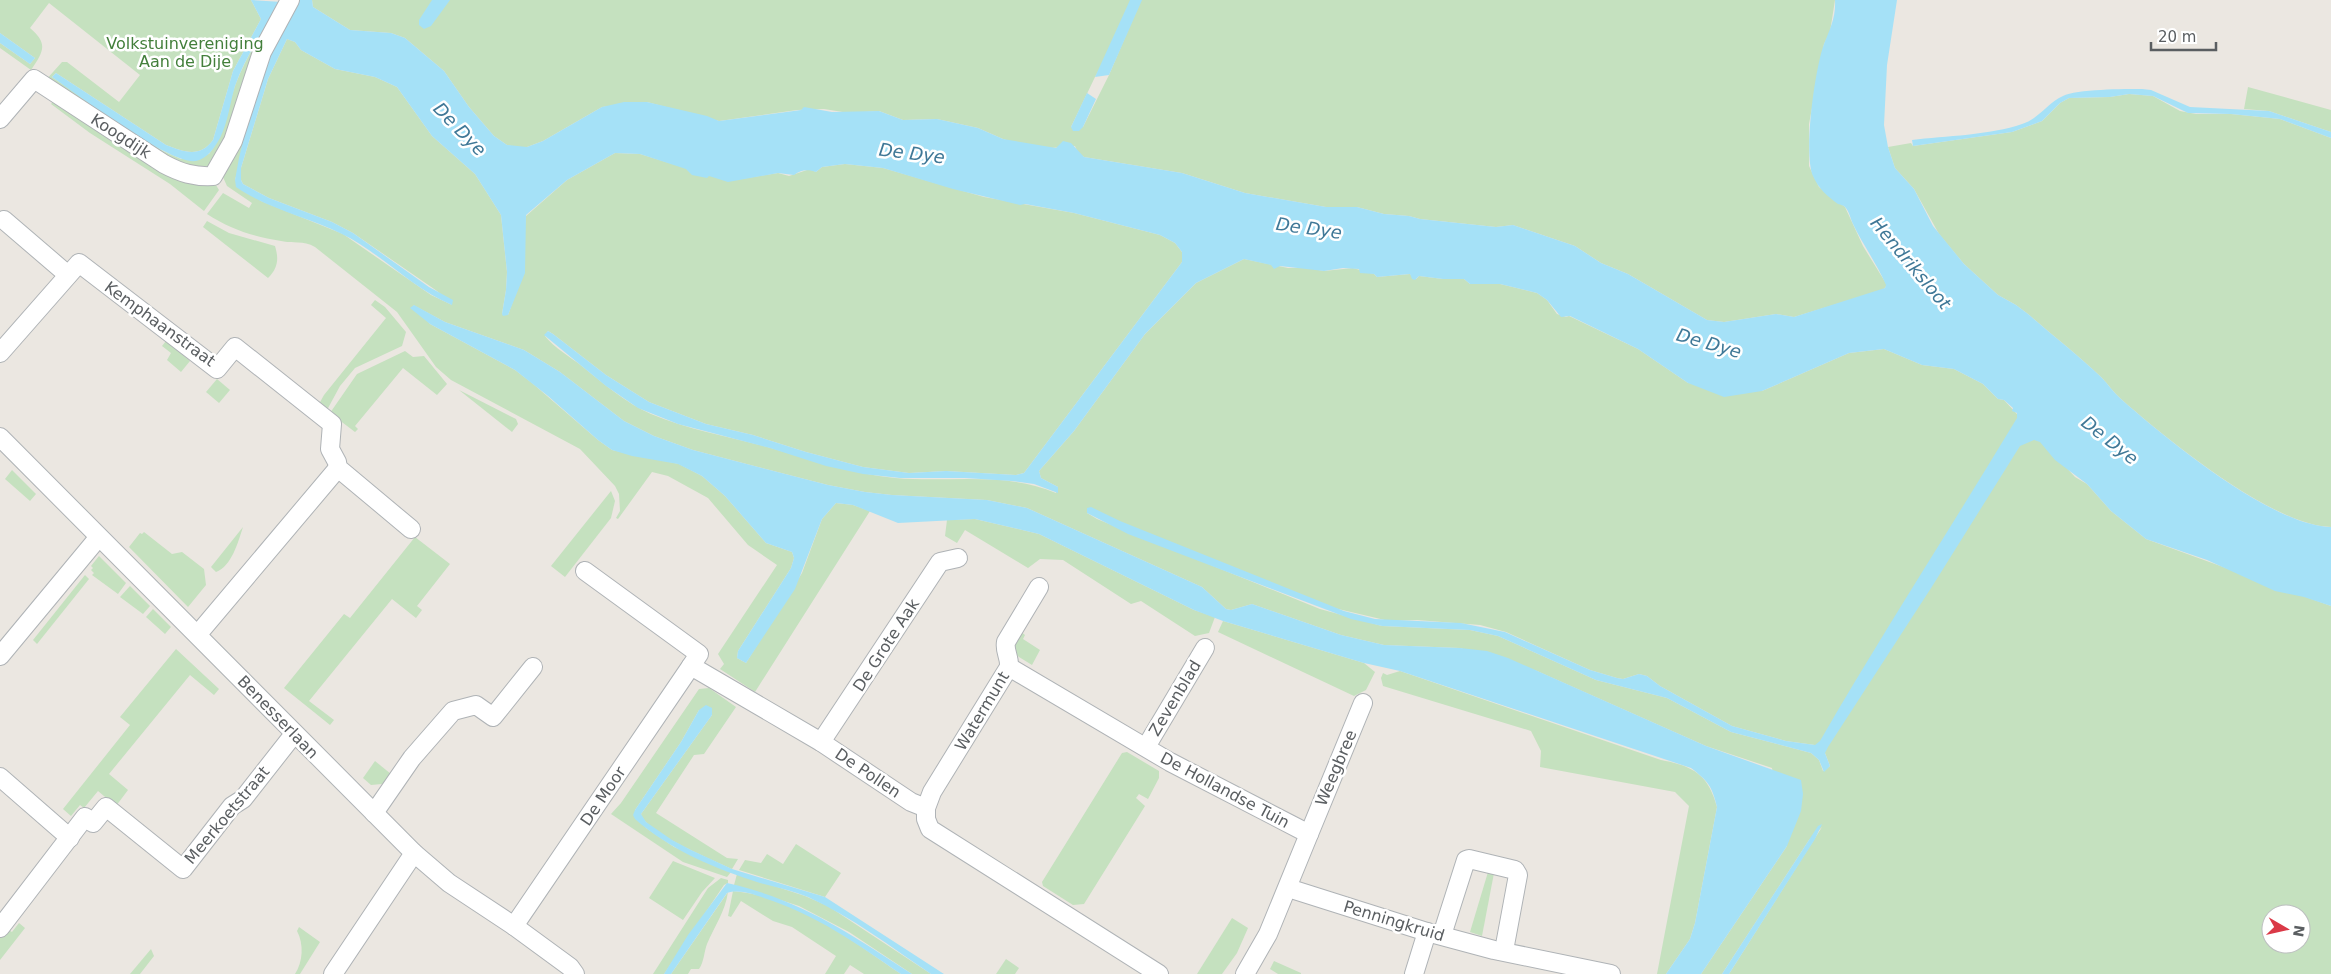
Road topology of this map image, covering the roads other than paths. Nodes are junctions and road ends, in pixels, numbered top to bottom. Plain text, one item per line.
1 (285, 9) edge
2 (0, 119) edge
3 (4, 220) dead end
4 (68, 275) junction
5 (0, 353) edge
6 (0, 438) edge
7 (338, 468) junction
8 (411, 529) dead end
9 (98, 538) junction
10 (958, 558) dead end
11 (585, 571) dead end
12 (1039, 587) dead end
13 (198, 634) junction
14 (1205, 648) dead end
15 (0, 656) edge
16 (691, 666) junction
17 (533, 667) dead end
18 (1009, 667) junction
19 (1363, 703) dead end
20 (294, 734) junction
21 (821, 742) junction
22 (1146, 747) junction
23 (0, 777) edge
24 (926, 808) junction
25 (374, 813) junction
26 (1309, 834) junction
27 (70, 838) junction
28 (414, 854) junction
29 (1288, 888) junction
30 (514, 926) junction
31 (0, 928) edge
32 (1434, 934) junction
33 (1501, 951) junction
34 (333, 974) edge
35 (575, 974) edge
36 (1159, 974) edge
37 (1246, 974) edge
38 (1414, 974) edge
39 (1611, 974) edge

1 - 2 street, Koogdijk
3 - 4 street
4 - 5 street, Kemphaanstraat
4 - 7 street, Kemphaanstraat
6 - 9 street, Benesserlaan
7 - 8 street
7 - 13 street
9 - 13 street, Benesserlaan
9 - 15 street
10 - 21 street, De Grote Aak
11 - 16 street
12 - 18 street, Watermunt
13 - 20 street, Benesserlaan
14 - 22 street, Zevenblad
16 - 21 street, De Pollen
16 - 30 street, De Moor
17 - 25 street
18 - 22 street, De Hollandse Tuin
18 - 24 street, Watermunt
19 - 26 street, Weegbree
20 - 25 street, Benesserlaan
20 - 27 street, Meerkoetstraat
21 - 24 street, De Pollen
22 - 26 street, De Hollandse Tuin
23 - 27 street
24 - 36 street
25 - 28 street, Benesserlaan
26 - 29 street, De Hollandse Tuin
27 - 31 street, Meerkoetstraat
28 - 30 street, Benesserlaan
28 - 34 street
29 - 32 street, Penningkruid
29 - 37 street, De Hollandse Tuin
30 - 35 street, Benesserlaan
32 - 33 street, Penningkruid
32 - 33 street
32 - 38 street
33 - 39 street, Penningkruid

